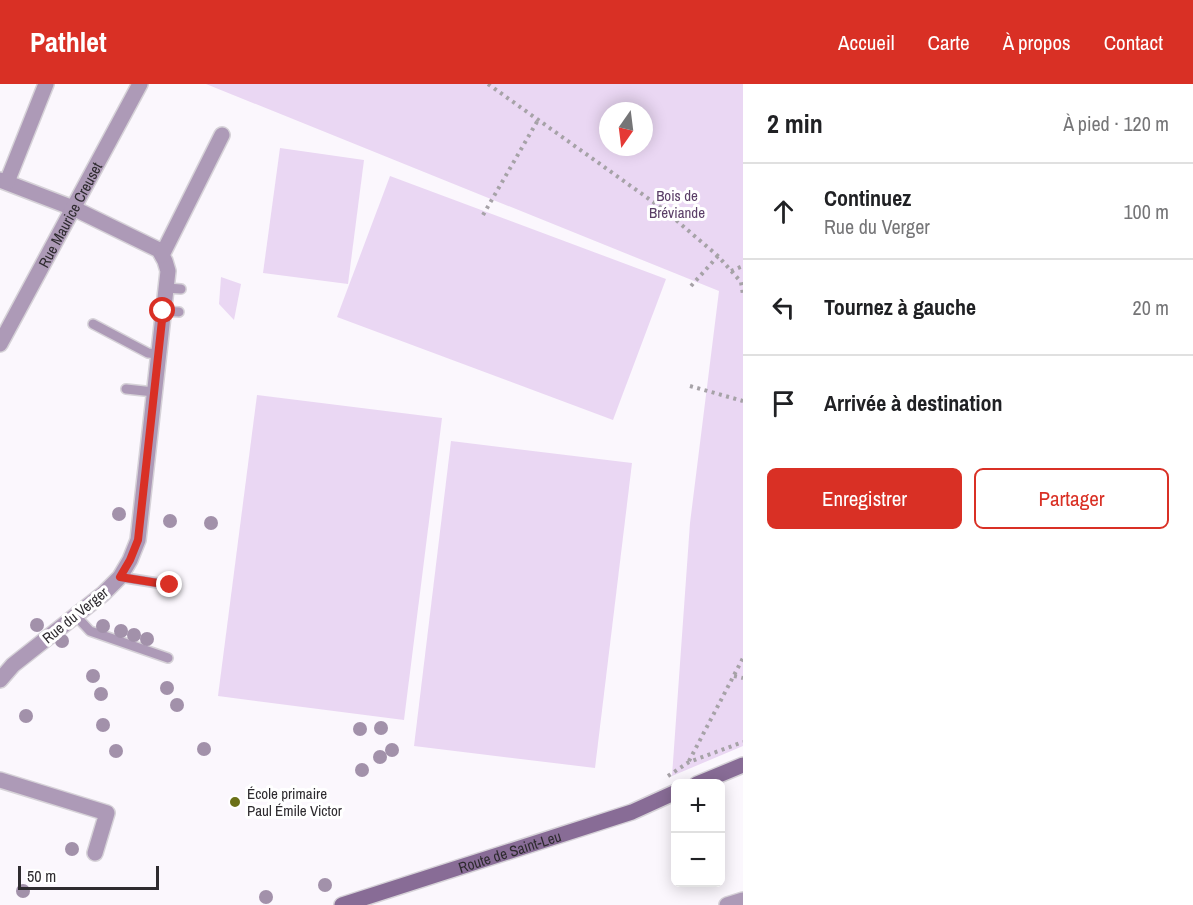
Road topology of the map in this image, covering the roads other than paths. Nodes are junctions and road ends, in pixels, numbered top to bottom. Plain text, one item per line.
1 (45, 84) edge
2 (140, 84) edge
3 (222, 135) dead end
4 (4, 181) edge
5 (73, 208) junction
6 (162, 255) junction
7 (166, 288) junction
8 (181, 289) dead end
9 (163, 311) junction
10 (179, 312) dead end
11 (93, 324) dead end
12 (0, 344) edge
13 (158, 354) junction
14 (126, 389) dead end
15 (154, 392) junction
16 (120, 577) junction
17 (170, 585) dead end
18 (76, 616) junction
19 (168, 658) dead end
20 (0, 680) edge
21 (743, 765) edge
22 (707, 779) edge
23 (0, 780) edge
24 (671, 794) edge
25 (95, 853) dead end
26 (743, 900) edge
27 (342, 905) edge
28 (727, 905) edge

1 - 4 street
2 - 5 street, Rue Maurice Creuset
3 - 6 street
4 - 5 street
5 - 6 street
5 - 12 street, Rue Maurice Creuset
6 - 7 street, Rue du Verger
7 - 8 lane
7 - 9 street, Rue du Verger
9 - 10 lane
9 - 13 street, Rue du Verger
11 - 13 lane
13 - 15 street, Rue du Verger
14 - 15 lane
15 - 16 street, Rue du Verger
16 - 17 lane
16 - 18 street, Rue du Verger
18 - 19 lane
18 - 20 street, Rue du Verger
21 - 22 street
23 - 25 street
24 - 27 street, Route de Saint-Leu
26 - 28 street

